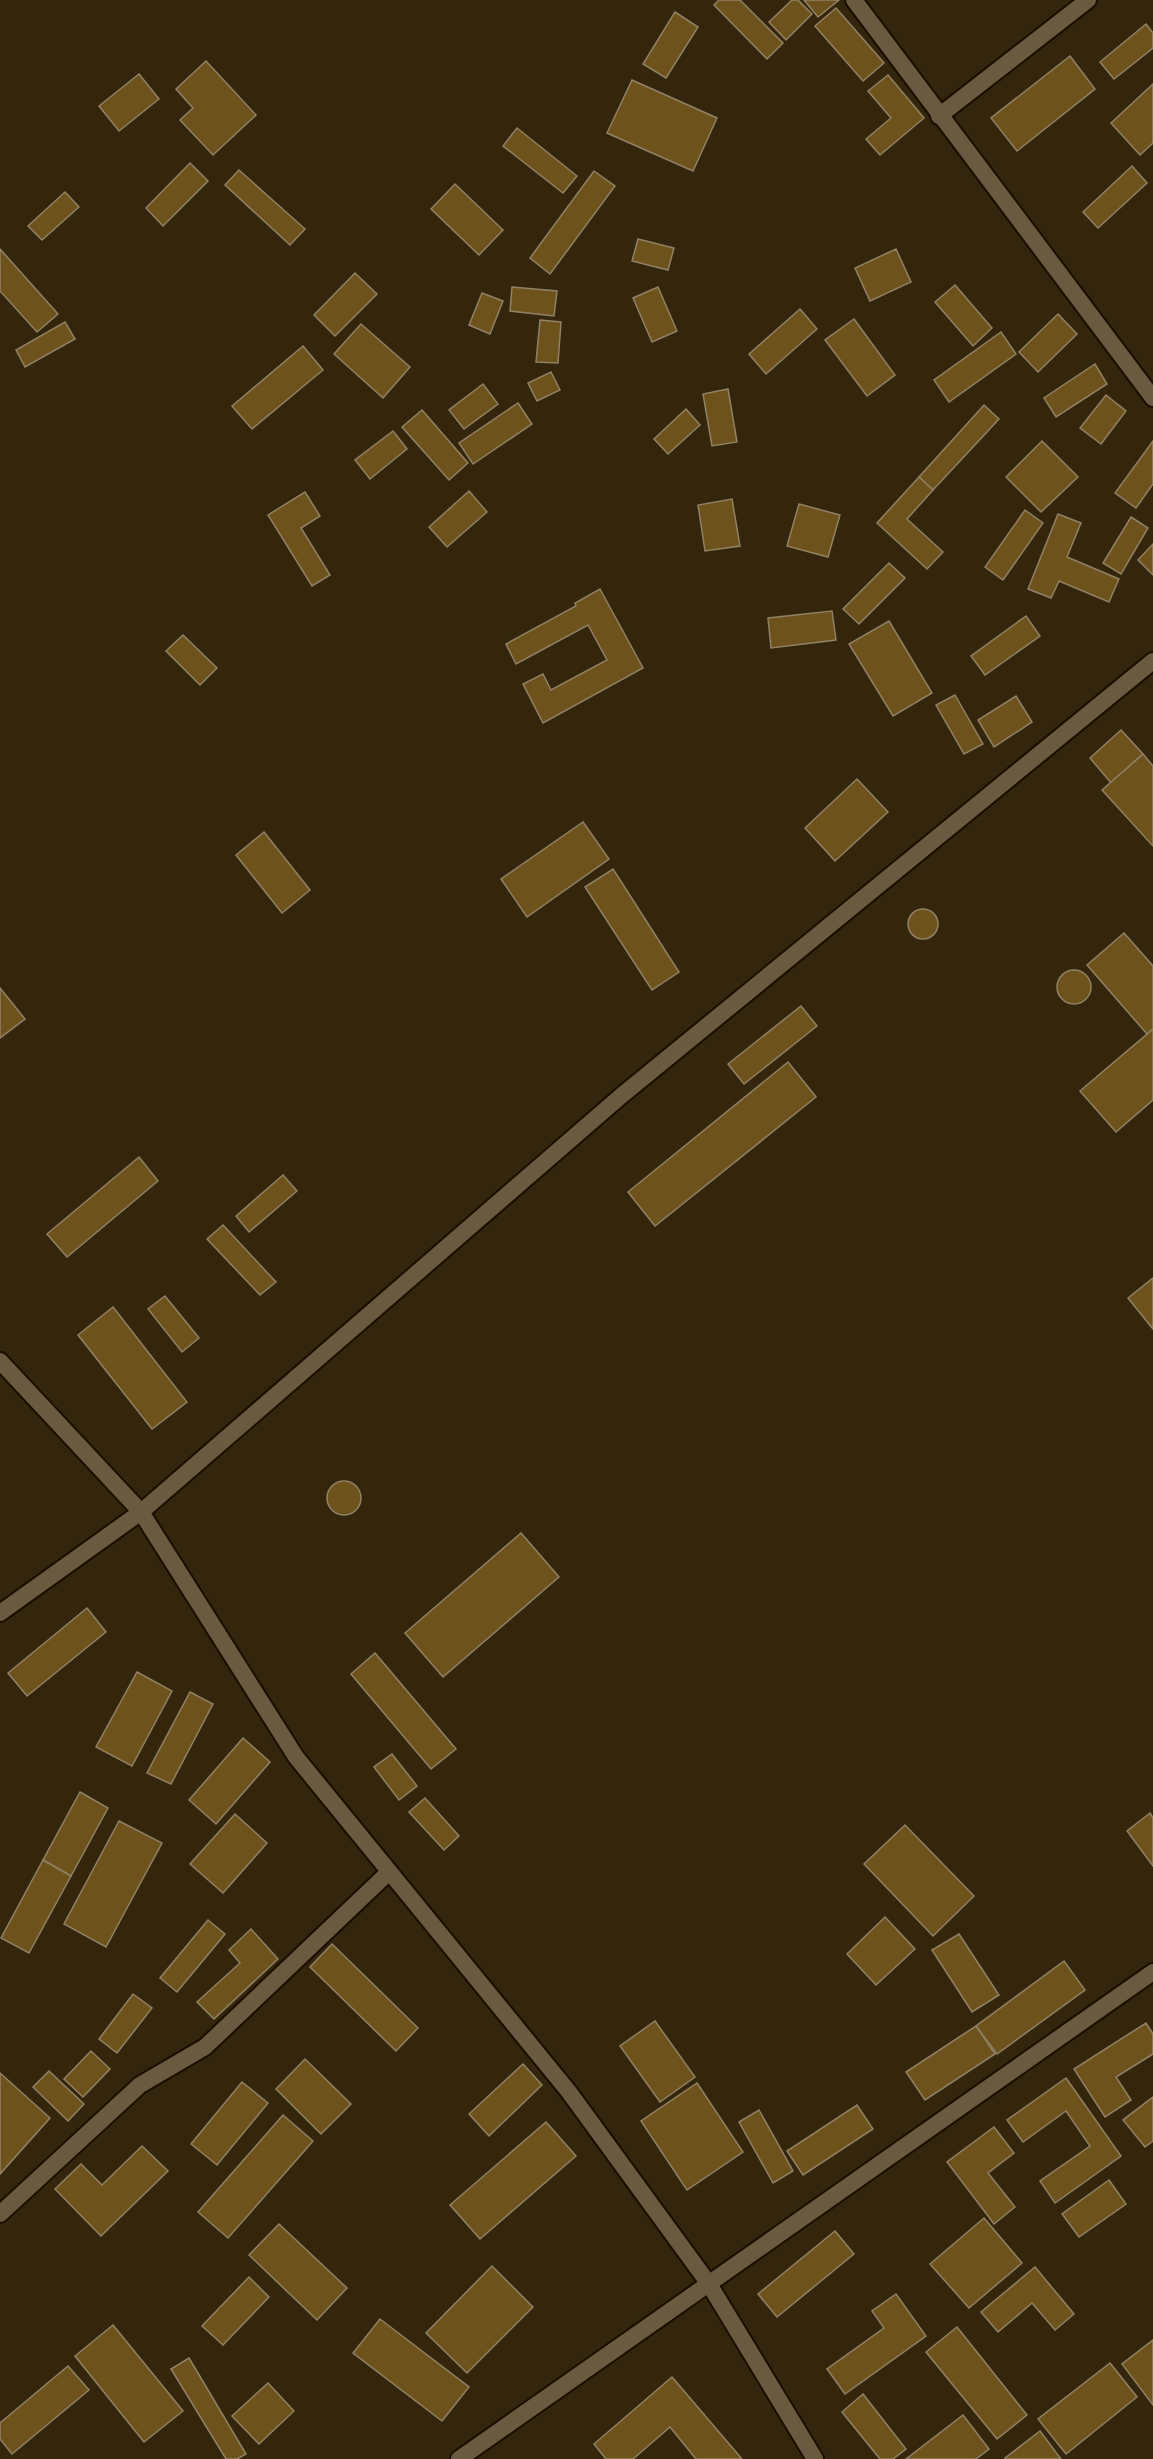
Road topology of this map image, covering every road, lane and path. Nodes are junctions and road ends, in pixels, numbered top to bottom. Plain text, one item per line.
1 (854, 0) edge
2 (1088, 0) edge
3 (939, 116) junction
4 (1153, 398) edge
5 (1153, 662) edge
6 (0, 1360) edge
7 (141, 1512) junction
8 (0, 1613) edge
9 (390, 1872) junction
10 (1153, 1972) edge
11 (0, 2214) edge
12 (709, 2284) junction
13 (459, 2459) edge
14 (815, 2459) edge

1 - 3 street
2 - 3 street
3 - 4 street
5 - 7 street
6 - 7 street
7 - 8 street
7 - 9 street
9 - 11 street
9 - 12 street
10 - 12 street
12 - 13 street
12 - 14 street

